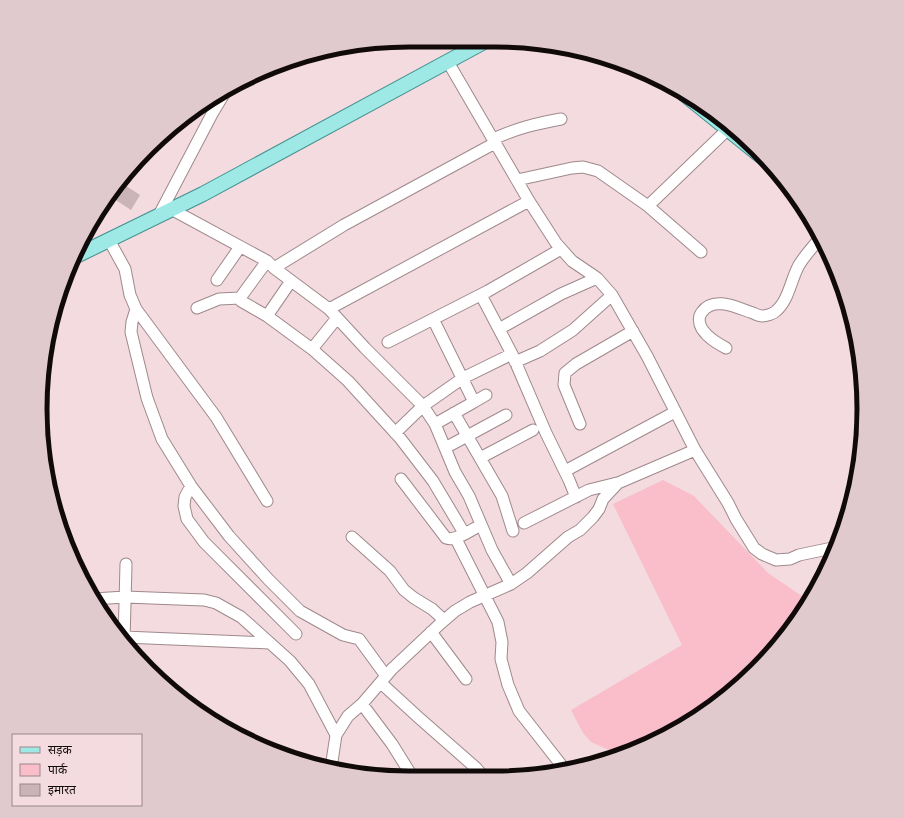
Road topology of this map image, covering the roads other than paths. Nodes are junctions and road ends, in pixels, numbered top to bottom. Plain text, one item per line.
1 (475, 47) edge
2 (448, 62) junction
3 (222, 99) edge
4 (561, 119) dead end
5 (726, 131) edge
6 (494, 141) junction
7 (517, 180) junction
8 (529, 201) junction
9 (648, 206) junction
10 (165, 212) junction
11 (108, 240) junction
12 (816, 242) edge
13 (240, 247) junction
14 (561, 249) junction
15 (701, 252) dead end
16 (82, 253) edge
17 (270, 264) junction
18 (597, 278) junction
19 (217, 280) dead end
20 (291, 281) junction
21 (480, 295) junction
22 (612, 295) junction
23 (240, 298) junction
24 (197, 308) dead end
25 (136, 309) junction
26 (329, 309) junction
27 (267, 316) junction
28 (336, 318) junction
29 (429, 321) junction
30 (499, 329) junction
31 (633, 331) junction
32 (388, 342) dead end
33 (726, 348) dead end
34 (312, 350) junction
35 (514, 358) junction
36 (463, 378) junction
37 (486, 395) dead end
38 (474, 402) junction
39 (423, 406) junction
40 (675, 412) junction
41 (454, 413) junction
42 (506, 415) dead end
43 (434, 424) junction
44 (580, 424) dead end
45 (534, 430) dead end
46 (395, 433) junction
47 (467, 435) junction
48 (445, 448) junction
49 (695, 450) junction
50 (480, 458) junction
51 (565, 471) junction
52 (401, 479) dead end
53 (618, 483) junction
54 (191, 486) junction
55 (576, 497) junction
56 (267, 501) dead end
57 (524, 523) dead end
58 (481, 525) junction
59 (513, 531) dead end
60 (460, 536) junction
61 (352, 537) dead end
62 (828, 550) edge
63 (126, 564) dead end
64 (511, 584) junction
65 (485, 596) junction
66 (125, 597) junction
67 (100, 598) edge
68 (444, 620) junction
69 (124, 632) edge
70 (431, 632) junction
71 (296, 634) dead end
72 (131, 640) edge
73 (270, 643) junction
74 (466, 679) dead end
75 (384, 680) junction
76 (362, 704) junction
77 (336, 735) junction
78 (332, 763) edge
79 (561, 765) edge
80 (409, 771) edge
81 (479, 771) edge

1 - 2 main road
2 - 6 street
2 - 10 main road
3 - 10 street
4 - 6 street
5 - 9 street
6 - 7 street
6 - 17 street
7 - 8 street
7 - 9 street
8 - 14 street
8 - 26 street
9 - 15 street
10 - 11 main road
10 - 13 street
11 - 16 main road
11 - 25 street
12 - 33 street
13 - 17 street
13 - 19 street
14 - 18 street
14 - 21 street
17 - 20 street
17 - 23 street
18 - 22 street
18 - 30 street
20 - 26 street
20 - 27 street
21 - 29 street
21 - 30 street
22 - 31 street
22 - 35 street
23 - 24 street
23 - 27 street
25 - 54 street
25 - 56 street
26 - 28 street
27 - 34 street
28 - 34 street
28 - 39 street
29 - 32 street
29 - 36 street
30 - 35 street
31 - 40 street
31 - 44 street
34 - 46 street
35 - 36 street
35 - 51 street
36 - 38 street
36 - 39 street
37 - 38 street
38 - 41 street
39 - 43 street
39 - 46 street
40 - 49 street
40 - 51 street
41 - 43 street
41 - 47 street
42 - 47 street
43 - 48 street
45 - 50 street
46 - 60 street
47 - 48 street
47 - 50 street
48 - 58 street
49 - 53 street
49 - 62 street
50 - 59 street
51 - 55 street
52 - 60 street
53 - 55 street
53 - 64 street
54 - 71 street
54 - 75 street
55 - 57 street
58 - 60 street
58 - 64 street
60 - 65 street
61 - 68 street
63 - 66 street
64 - 65 street
65 - 68 street
65 - 79 street
66 - 67 street
66 - 69 street
66 - 73 street
68 - 70 street
70 - 74 street
70 - 75 street
72 - 73 street
73 - 77 street
75 - 76 street
75 - 81 street
76 - 77 street
76 - 80 street
77 - 78 street

